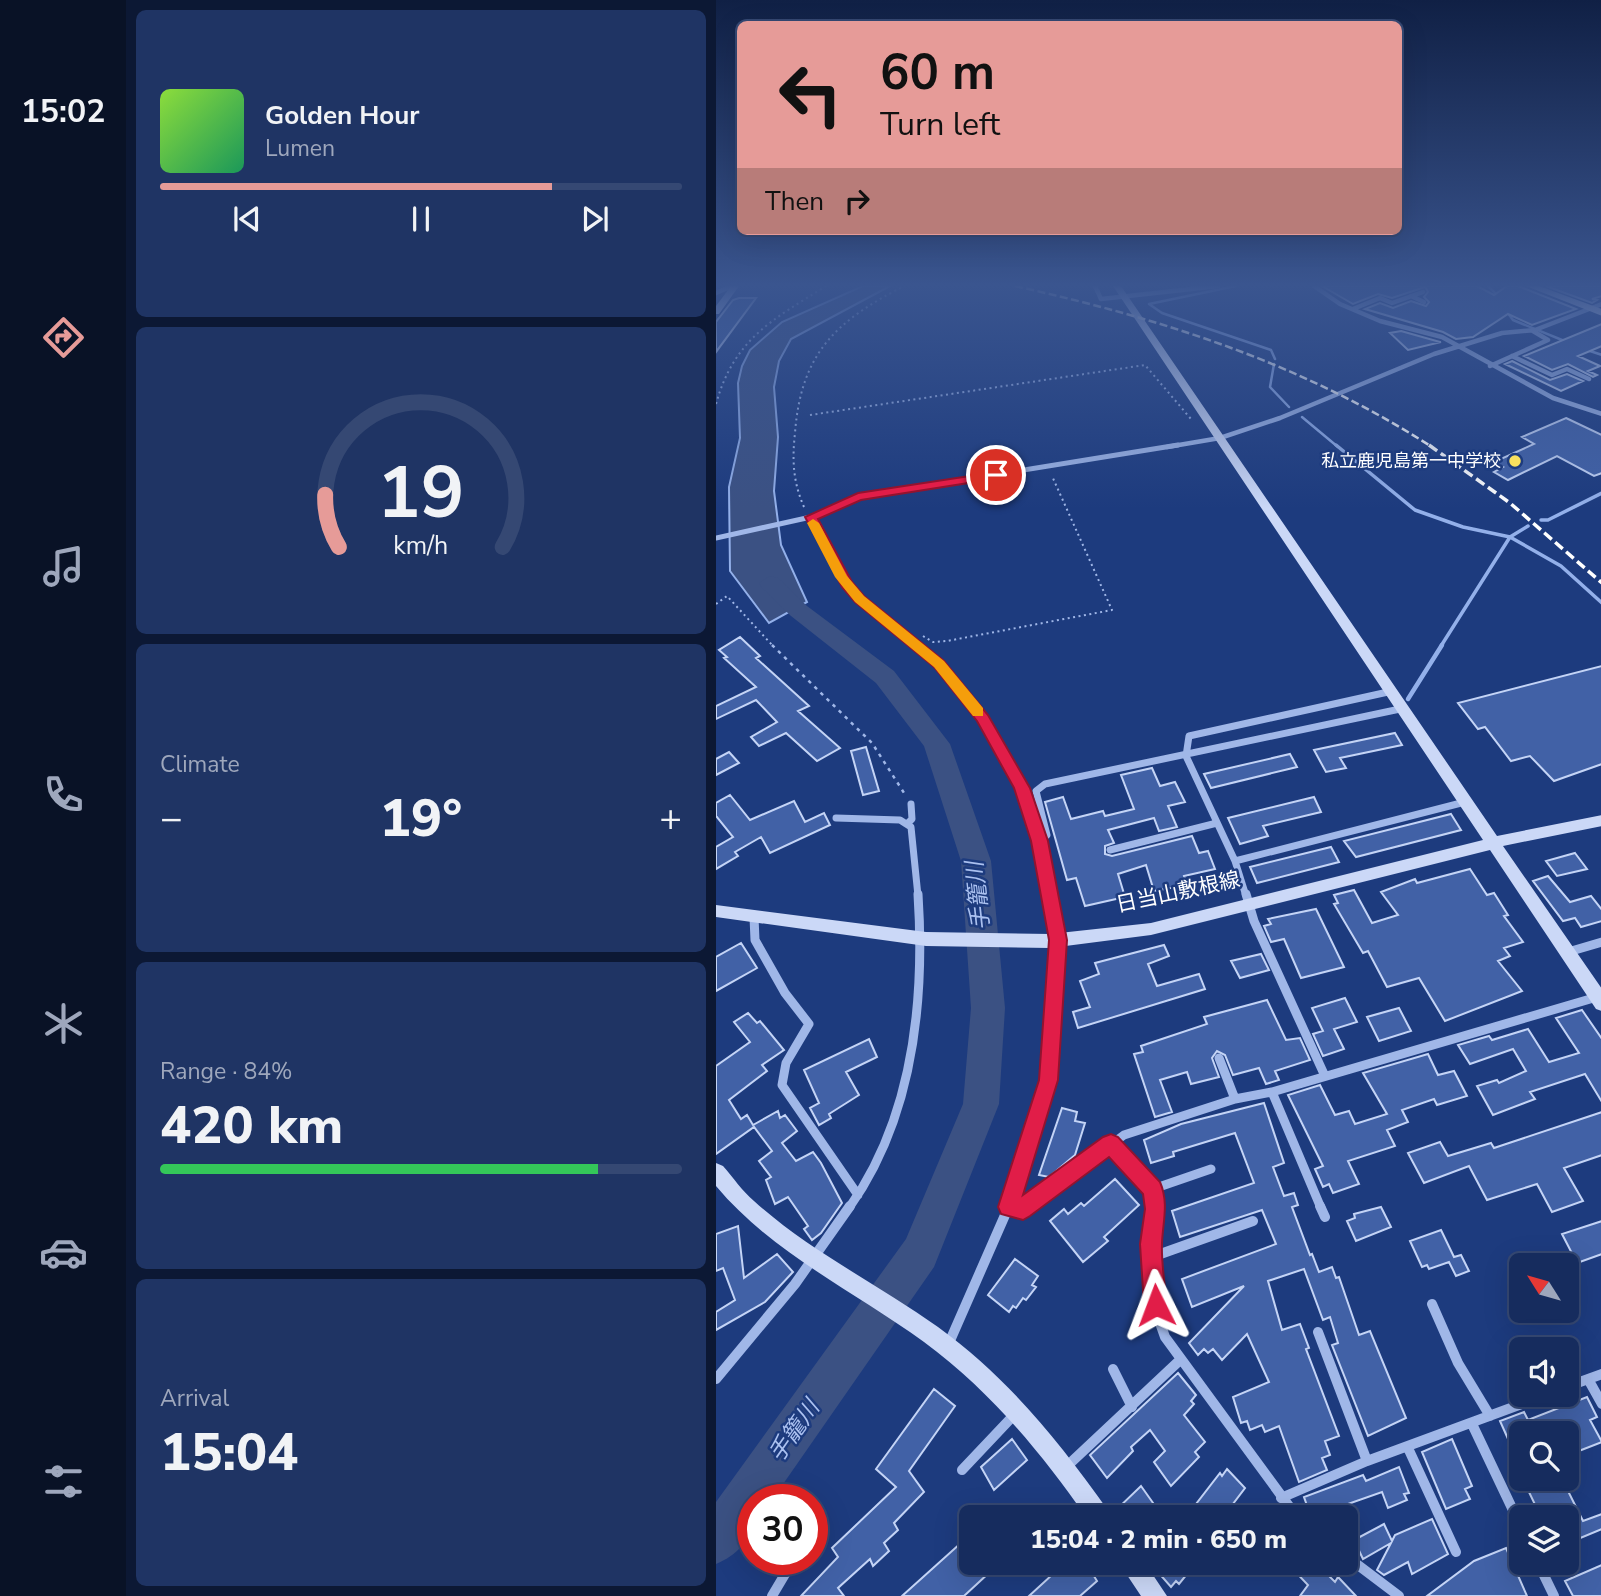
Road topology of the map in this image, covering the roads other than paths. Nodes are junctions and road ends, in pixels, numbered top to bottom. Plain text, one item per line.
1 (1165, 360) edge
2 (1417, 360) edge
3 (1481, 360) edge
4 (1502, 360) edge
5 (1521, 360) edge
6 (1490, 366) junction
7 (1589, 379) dead end
8 (1601, 414) edge
9 (1215, 439) junction
10 (808, 518) junction
11 (716, 538) edge
12 (1388, 692) junction
13 (1400, 709) junction
14 (1186, 756) junction
15 (1465, 802) junction
16 (911, 804) road end
17 (836, 818) dead end
18 (1601, 820) edge
19 (1217, 823) junction
20 (908, 824) junction
21 (1040, 841) junction
22 (1492, 845) junction
23 (1110, 850) dead end
24 (1235, 861) junction
25 (1250, 903) junction
26 (716, 911) edge
27 (754, 917) junction
28 (923, 939) junction
29 (1054, 941) junction
30 (1601, 942) edge
31 (1568, 953) junction
32 (1600, 999) edge
33 (1219, 1058) dead end
34 (1324, 1074) junction
35 (1272, 1092) junction
36 (1235, 1099) junction
37 (1111, 1144) junction
38 (1211, 1170) dead end
39 (716, 1172) edge
40 (1153, 1189) junction
41 (858, 1195) junction
42 (1009, 1207) junction
43 (1325, 1217) dead end
44 (1253, 1221) dead end
45 (1152, 1257) junction
46 (822, 1263) junction
47 (1432, 1304) dead end
48 (1317, 1332) dead end
49 (943, 1345) junction
50 (1179, 1361) junction
51 (1113, 1369) dead end
52 (1601, 1374) edge
53 (716, 1379) edge
54 (1588, 1379) junction
55 (1579, 1382) edge
56 (1601, 1404) edge
57 (1132, 1407) junction
58 (1514, 1407) edge
59 (1018, 1411) junction
60 (1490, 1416) junction
61 (1472, 1424) junction
62 (1408, 1448) junction
63 (1367, 1461) junction
64 (1065, 1468) junction
65 (962, 1471) dead end
66 (1281, 1498) junction
67 (1091, 1505) edge
68 (1287, 1505) edge
69 (1511, 1505) edge
70 (1456, 1552) dead end
71 (1358, 1565) edge
72 (784, 1575) edge
73 (1140, 1575) edge
74 (1544, 1575) edge
75 (771, 1596) edge
76 (1155, 1596) edge
77 (1399, 1596) edge
78 (1554, 1596) edge

1 - 9 street
2 - 9 street
3 - 6 street
4 - 6 street
5 - 7 street
6 - 8 street
9 - 10 street
9 - 12 street
10 - 11 street
10 - 21 street
12 - 13 street
12 - 14 street
13 - 14 street
13 - 15 street
14 - 19 street
14 - 21 street
15 - 22 street
15 - 24 street
16 - 20 street
17 - 20 street
18 - 22 street, 日当山敷根線
19 - 23 street
19 - 24 street
20 - 28 street
21 - 29 street
22 - 25 street, 日当山敷根線
22 - 31 street
24 - 25 street
25 - 29 street, 日当山敷根線
25 - 34 street
26 - 27 street, 日当山敷根線
27 - 28 street, 日当山敷根線
27 - 41 street
28 - 29 street, 日当山敷根線
28 - 41 street
29 - 42 street
30 - 31 street
31 - 32 street
32 - 34 street
33 - 36 street
34 - 35 street
35 - 36 street
35 - 43 street
36 - 37 street
37 - 40 street
37 - 42 street
38 - 40 street
39 - 46 street
40 - 45 street
41 - 46 street
42 - 49 street
44 - 45 street
45 - 50 street
46 - 49 street
46 - 53 street
47 - 60 street
48 - 63 street
49 - 59 street
50 - 57 street
50 - 66 street
51 - 57 street
52 - 54 street
54 - 55 street
54 - 56 street
57 - 64 street
58 - 60 street
59 - 64 street
59 - 65 street
60 - 61 street
61 - 62 street
61 - 69 street
62 - 63 street
62 - 70 street
63 - 66 street
64 - 67 street
66 - 68 street
71 - 77 street
72 - 75 street
73 - 76 street
74 - 78 street

